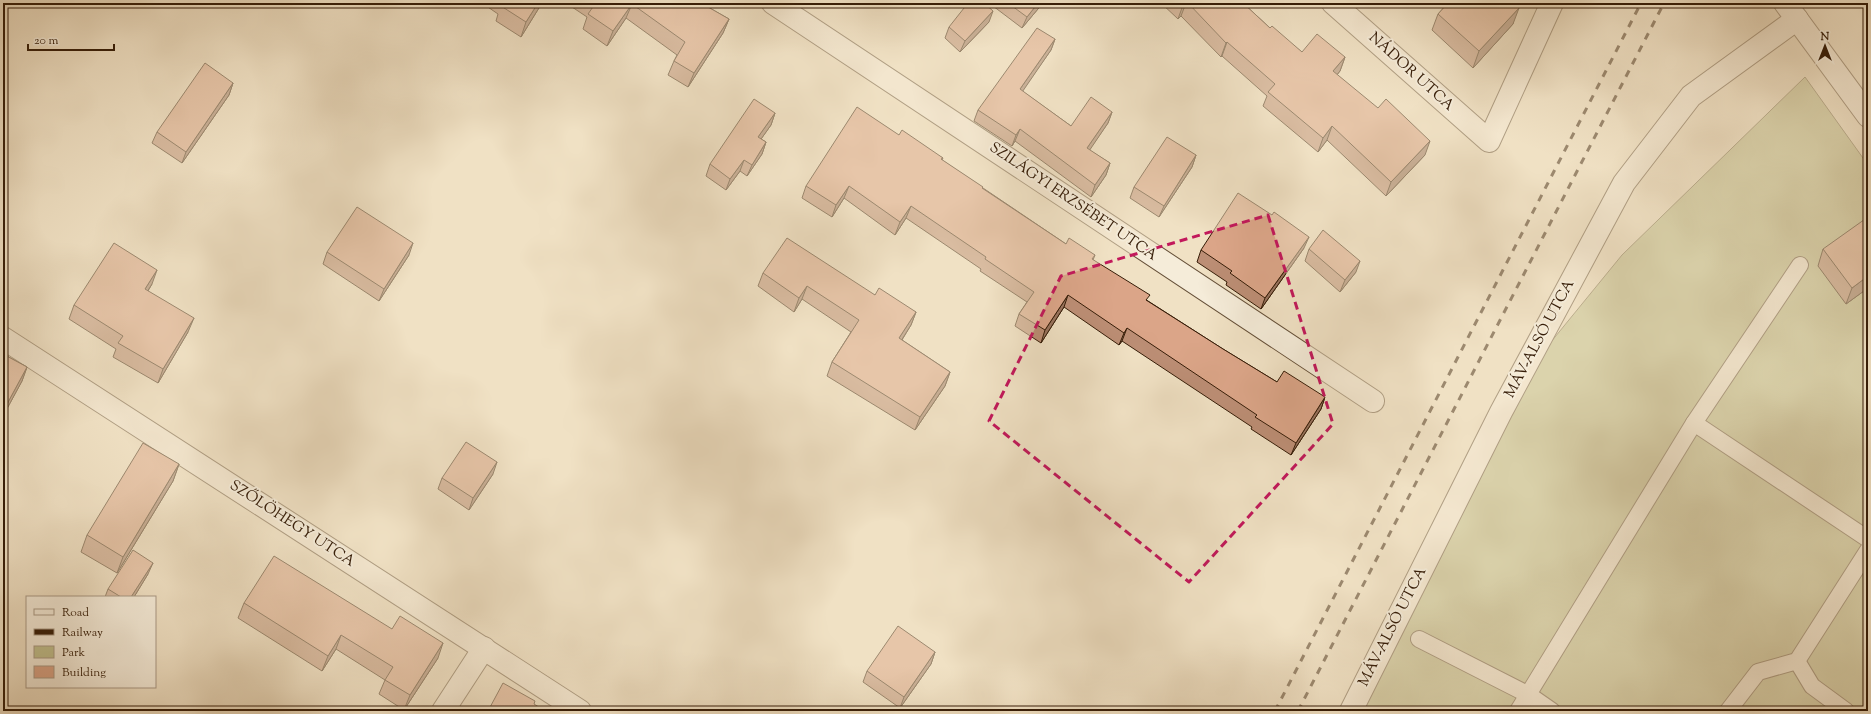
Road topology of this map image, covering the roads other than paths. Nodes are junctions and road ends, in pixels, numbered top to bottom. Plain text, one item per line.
1 (773, 3) edge
2 (1333, 3) edge
3 (1552, 3) edge
4 (1791, 11) edge
5 (1868, 116) edge
6 (1800, 265) dead end
7 (3, 338) edge
8 (1373, 401) dead end
9 (1694, 423) junction
10 (1868, 540) edge
11 (1868, 550) edge
12 (1420, 639) dead end
13 (484, 648) junction
14 (1797, 661) junction
15 (1529, 695) junction
16 (444, 711) edge
17 (580, 711) edge
18 (1351, 711) edge
19 (1518, 711) edge
20 (1552, 711) edge
21 (1728, 711) edge
22 (1846, 711) edge

1 - 8 street, SZILÁGYI ERZSÉBET UTCA
2 - 3 street, NÁDOR UTCA
4 - 5 street
4 - 18 street, MÁV-ALSÓ UTCA
6 - 9 lane
7 - 13 street, SZŐLÖHEGY UTCA
9 - 10 lane
9 - 15 lane
11 - 14 lane
12 - 15 lane
13 - 16 street
13 - 17 street, SZŐLÖHEGY UTCA
14 - 21 lane
14 - 22 lane
15 - 19 lane
15 - 20 lane

